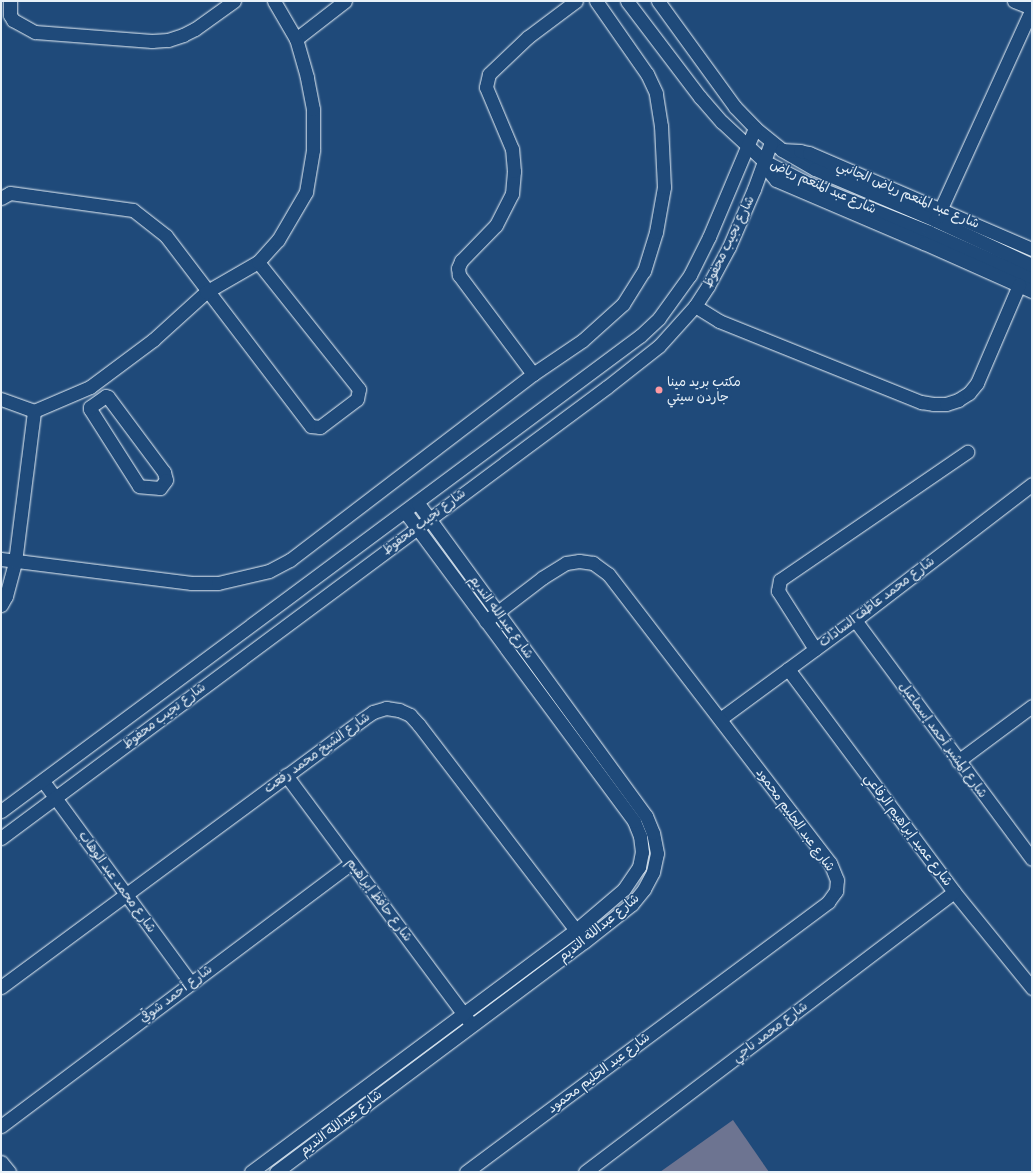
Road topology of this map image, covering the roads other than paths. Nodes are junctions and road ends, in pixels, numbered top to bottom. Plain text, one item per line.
1 (10, 1) edge
2 (234, 1) edge
3 (345, 1) edge
4 (576, 1) edge
5 (596, 1) edge
6 (627, 1) edge
7 (658, 1) edge
8 (1014, 1) edge
9 (276, 2) edge
10 (1032, 8) edge
11 (296, 39) junction
12 (754, 128) junction
13 (771, 142) junction
14 (747, 147) junction
15 (765, 162) junction
16 (1, 198) edge
17 (938, 214) junction
18 (1032, 249) edge
19 (258, 262) junction
20 (1032, 265) edge
21 (1032, 278) edge
22 (1019, 285) junction
23 (1032, 291) edge
24 (206, 292) junction
25 (696, 306) junction
26 (533, 374) junction
27 (90, 387) junction
28 (1, 399) edge
29 (98, 400) junction
30 (34, 411) junction
31 (967, 452) dead end
32 (1032, 484) edge
33 (418, 503) junction
34 (405, 512) junction
35 (429, 518) junction
36 (417, 528) junction
37 (1, 559) edge
38 (15, 562) junction
39 (1, 605) edge
40 (497, 612) junction
41 (855, 620) junction
42 (486, 621) junction
43 (815, 649) junction
44 (788, 669) junction
45 (1032, 706) edge
46 (720, 719) junction
47 (958, 761) junction
48 (286, 775) junction
49 (42, 780) junction
50 (55, 798) junction
51 (1, 811) edge
52 (1, 838) edge
53 (1032, 859) edge
54 (351, 863) junction
55 (954, 892) junction
56 (126, 894) junction
57 (576, 930) junction
58 (584, 942) junction
59 (191, 983) junction
60 (1, 987) edge
61 (1032, 988) edge
62 (463, 1014) junction
63 (472, 1025) junction
64 (1, 1126) edge
65 (1, 1162) edge
66 (9, 1172) edge
67 (251, 1172) edge
68 (276, 1172) edge
69 (466, 1172) edge
70 (586, 1172) edge

1 - 2 street
3 - 11 street
4 - 26 street
5 - 26 street
6 - 14 street, شارع عبد المنعم رياض
7 - 12 street, شارع عبد المنعم رياض
8 - 10 street
9 - 11 street
10 - 17 street
11 - 19 street
12 - 13 street, شارع عبد المنعم رياض
12 - 14 street, شارع نجيب محفوظ
13 - 15 street, شارع نجيب محفوظ
13 - 17 street, شارع عبد المنعم رياض
14 - 15 street, شارع عبد المنعم رياض
14 - 33 street, شارع نجيب محفوظ
15 - 21 street, شارع عبد المنعم رياض
15 - 22 street
15 - 25 street, شارع نجيب محفوظ
16 - 24 street
17 - 18 street, شارع عبد المنعم رياض الجانبي
17 - 20 street, شارع عبد المنعم رياض
19 - 24 street
19 - 24 street
22 - 23 street
22 - 25 street
24 - 27 street
25 - 35 street, شارع نجيب محفوظ
26 - 38 street
27 - 29 street
27 - 30 street
28 - 30 street
29 - 29 street
30 - 38 street
31 - 43 street
32 - 41 street, شارع محمد عاطف السادات
33 - 34 street, شارع نجيب محفوظ
33 - 35 street, شارع عبدالله النديم
34 - 36 street, شارع عبدالله النديم
34 - 49 street, شارع نجيب محفوظ
35 - 36 street, شارع نجيب محفوظ
35 - 40 street, شارع عبدالله النديم
36 - 42 street, شارع عبدالله النديم
36 - 50 street, شارع نجيب محفوظ
37 - 38 street
38 - 39 street
40 - 42 street, شارع عبد الحليم محمود
40 - 46 street, شارع عبد الحليم محمود
40 - 58 street, شارع عبدالله النديم
41 - 43 street, شارع محمد عاطف السادات
41 - 47 street, شارع المشير أحمد إسماعيل
42 - 57 street, شارع عبدالله النديم
43 - 44 street, شارع محمد عاطف السادات
44 - 46 street, شارع محمد عاطف السادات
44 - 55 street, شارع عميد إبراهيم الرفاعي
45 - 47 street
46 - 69 street, شارع عبد الحليم محمود
47 - 53 street, شارع المشير أحمد إسماعيل
48 - 54 street, شارع حافظ إبراهيم
48 - 56 street, شارع الشيخ محمد رفعت
48 - 57 street, شارع الشيخ محمد رفعت
49 - 50 street, شارع محمد عبد الوهاب
49 - 51 street, شارع نجيب محفوظ
50 - 52 street, شارع نجيب محفوظ
50 - 56 street, شارع محمد عبد الوهاب
54 - 59 street, شارع أحمد شوقي
54 - 62 street, شارع حافظ إبراهيم
55 - 61 street, شارع عميد إبراهيم الرفاعي
55 - 70 street, شارع محمد ناجي
56 - 59 street, شارع محمد عبد الوهاب
56 - 60 street, شارع الشيخ محمد رفعت
57 - 58 street, شارع الشيخ محمد رفعت
57 - 62 street, شارع عبدالله النديم
58 - 63 street, شارع عبدالله النديم
59 - 64 street, شارع أحمد شوقي
62 - 63 street, شارع حافظ إبراهيم
62 - 67 street, شارع عبدالله النديم
63 - 68 street, شارع عبدالله النديم
65 - 66 street

